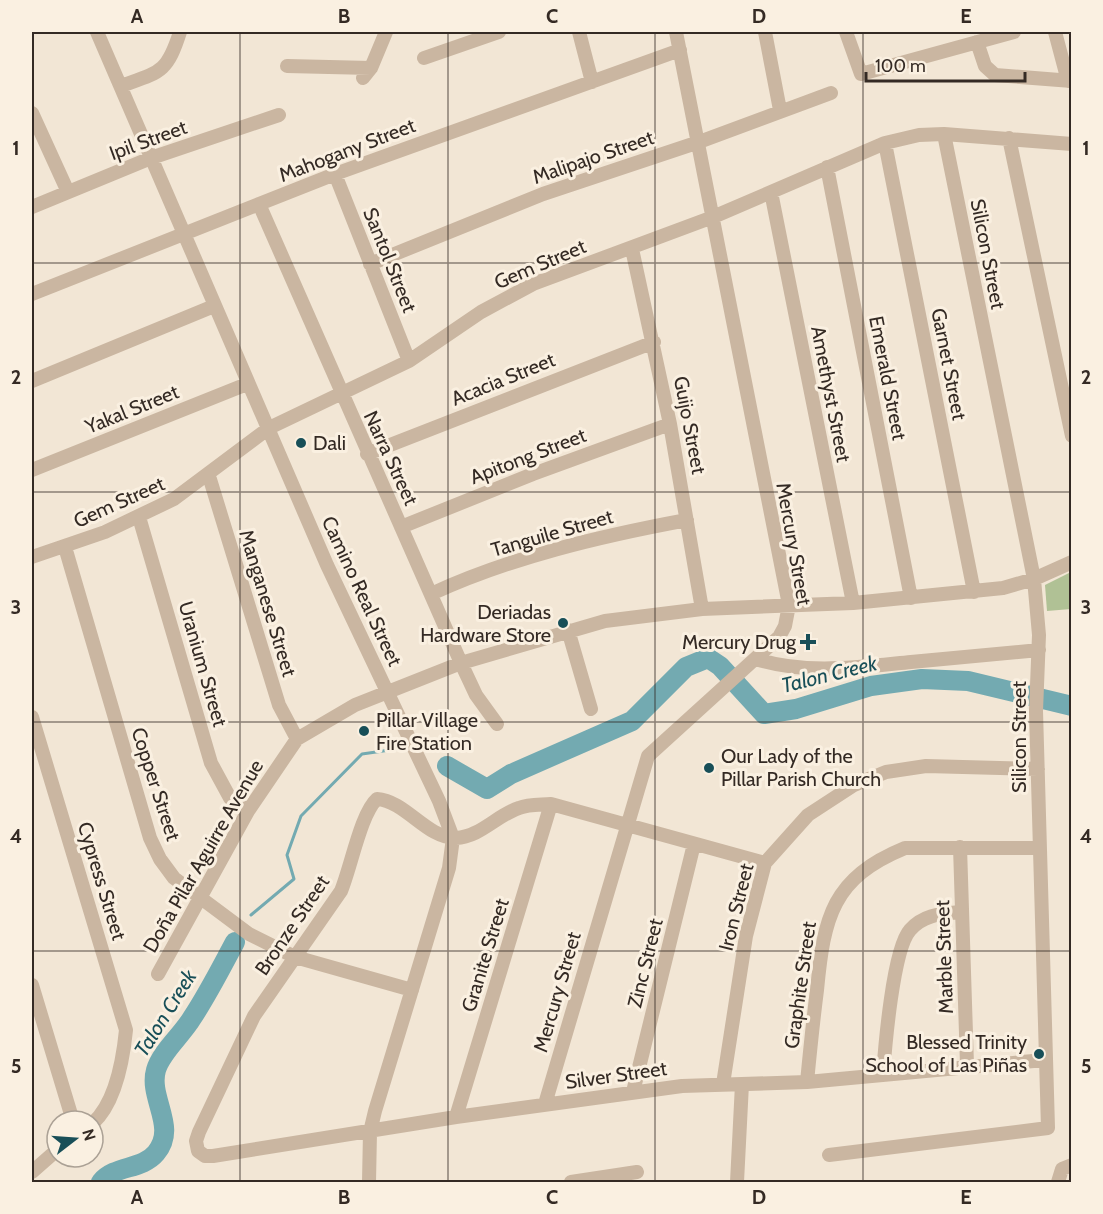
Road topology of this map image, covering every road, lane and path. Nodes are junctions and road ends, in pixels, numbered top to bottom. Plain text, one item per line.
1 (97, 32) edge
2 (180, 32) edge
3 (386, 32) edge
4 (499, 32) edge
5 (579, 32) edge
6 (676, 32) edge
7 (765, 32) edge
8 (846, 32) edge
9 (1014, 32) edge
10 (1055, 32) edge
11 (978, 42) junction
12 (680, 51) junction
13 (424, 58) dead end
14 (287, 66) dead end
15 (1070, 81) edge
16 (592, 82) junction
17 (121, 86) junction
18 (831, 93) dead end
19 (780, 110) junction
20 (32, 113) edge
21 (279, 114) dead end
22 (944, 134) junction
23 (1010, 138) junction
24 (699, 142) junction
25 (885, 143) junction
26 (1071, 144) edge
27 (151, 158) junction
28 (827, 167) junction
29 (335, 174) junction
30 (68, 192) junction
31 (771, 192) junction
32 (259, 204) junction
33 (32, 207) edge
34 (712, 218) junction
35 (183, 232) junction
36 (632, 249) junction
37 (370, 264) junction
38 (32, 294) edge
39 (214, 306) junction
40 (654, 342) junction
41 (409, 361) junction
42 (32, 381) edge
43 (248, 384) junction
44 (341, 395) junction
45 (670, 424) junction
46 (269, 428) junction
47 (1071, 436) edge
48 (367, 454) junction
49 (32, 470) edge
50 (209, 476) junction
51 (139, 517) junction
52 (687, 520) junction
53 (401, 527) junction
54 (65, 547) junction
55 (32, 557) edge
56 (1071, 562) edge
57 (1034, 579) junction
58 (974, 592) junction
59 (431, 594) junction
60 (911, 598) junction
61 (853, 603) junction
62 (789, 605) junction
63 (702, 609) junction
64 (568, 630) junction
65 (1039, 650) junction
66 (756, 660) junction
67 (460, 663) junction
68 (387, 692) junction
69 (591, 709) dead end
70 (32, 717) edge
71 (497, 724) dead end
72 (297, 739) junction
73 (1038, 769) junction
74 (551, 804) junction
75 (248, 811) junction
76 (626, 824) junction
77 (453, 838) junction
78 (694, 844) junction
79 (960, 848) junction
80 (1040, 848) junction
81 (765, 863) junction
82 (200, 898) junction
83 (962, 912) junction
84 (295, 957) junction
85 (158, 974) dead end
86 (32, 989) edge
87 (412, 990) junction
88 (1044, 1060) junction
89 (967, 1065) junction
90 (884, 1075) junction
91 (807, 1082) junction
92 (723, 1084) junction
93 (742, 1084) junction
94 (633, 1092) junction
95 (545, 1104) junction
96 (69, 1109) edge
97 (105, 1109) edge
98 (456, 1117) junction
99 (370, 1132) junction
100 (198, 1151) joint
101 (829, 1155) dead end
102 (45, 1161) edge
103 (1071, 1165) edge
104 (32, 1172) edge
105 (637, 1172) dead end
106 (607, 1180) edge
107 (369, 1182) edge
108 (571, 1182) edge
109 (737, 1182) edge
110 (1058, 1182) edge

1 - 17 street, Camino Real Street
2 - 17 street
3 - 14 street
4 - 13 street
5 - 16 street
6 - 12 street, Mercury Street
7 - 19 street
8 - 11 street
9 - 11 street
10 - 15 street
11 - 15 street
12 - 16 street, Mahogany Street
12 - 24 street, Mercury Street
16 - 29 street, Mahogany Street
17 - 27 street, Camino Real Street
18 - 19 street, Malipajo Street
19 - 24 street, Malipajo Street
20 - 30 street
21 - 27 street, Ipil Street
22 - 23 street, Gem Street
22 - 25 street, Gem Street
22 - 57 street, Silicon Street
23 - 26 street, Gem Street
23 - 47 street
24 - 34 street, Mercury Street
24 - 37 street, Malipajo Street
25 - 28 street, Gem Street
25 - 58 street, Garnet Street
27 - 30 street, Ipil Street
27 - 35 street, Camino Real Street
28 - 31 street, Gem Street
28 - 60 street, Emerald Street
29 - 32 street, Mahogany Street
29 - 37 street, Santol Street
30 - 33 street, Ipil Street
31 - 34 street, Gem Street
31 - 61 street, Amethyst Street
32 - 35 street, Mahogany Street
32 - 44 street, Narra Street
34 - 36 street, Gem Street
34 - 62 street, Mercury Street
35 - 38 street, Mahogany Street
35 - 39 street, Camino Real Street
36 - 40 street, Guijo Street
36 - 41 street, Gem Street
37 - 41 street, Santol Street
39 - 42 street
39 - 43 street, Camino Real Street
40 - 45 street, Guijo Street
40 - 48 street, Acacia Street
41 - 44 street, Gem Street
43 - 46 street, Camino Real Street
43 - 49 street, Yakal Street
44 - 46 street, Gem Street
44 - 48 street, Narra Street
45 - 52 street, Guijo Street
45 - 53 street, Apitong Street
46 - 50 street, Gem Street
46 - 68 street, Camino Real Street
48 - 53 street, Narra Street
50 - 51 street, Gem Street
50 - 72 street, Manganese Street
51 - 54 street, Gem Street
51 - 75 street, Uranium Street
52 - 59 street, Tanguile Street
52 - 63 street, Guijo Street
53 - 59 street, Narra Street
54 - 55 street, Gem Street
54 - 82 street, Copper Street
56 - 57 street, Doña Pilar Aguirre Avenue
57 - 58 street, Doña Pilar Aguirre Avenue
57 - 65 street, Silicon Street
58 - 60 street, Doña Pilar Aguirre Avenue
59 - 67 street, Narra Street
60 - 61 street, Doña Pilar Aguirre Avenue
61 - 62 street, Doña Pilar Aguirre Avenue
62 - 63 street, Doña Pilar Aguirre Avenue
62 - 66 street, Mercury Street
63 - 64 street, Doña Pilar Aguirre Avenue
64 - 67 street, Doña Pilar Aguirre Avenue
64 - 69 street
65 - 66 street
65 - 73 street, Silicon Street
66 - 76 street, Mercury Street
67 - 68 street, Doña Pilar Aguirre Avenue
67 - 71 street, Narra Street
68 - 72 street, Doña Pilar Aguirre Avenue
68 - 77 street, Camino Real Street
70 - 97 street, Cypress Street
72 - 75 street, Doña Pilar Aguirre Avenue
73 - 80 street, Silicon Street
73 - 81 street, Iron Street
74 - 76 street
74 - 77 street
74 - 98 street, Granite Street
75 - 82 street, Doña Pilar Aguirre Avenue
76 - 78 street
76 - 95 street, Mercury Street
77 - 84 street, Bronze Street
77 - 87 street, Camino Real Street
78 - 81 street
78 - 94 street, Zinc Street
79 - 80 street, Graphite Street
79 - 83 street, Marble Street
79 - 91 street, Graphite Street
80 - 88 street, Silicon Street
81 - 92 street, Iron Street
82 - 84 street, Copper Street
82 - 85 street, Doña Pilar Aguirre Avenue
83 - 89 street, Marble Street
83 - 90 street
84 - 87 street, Copper Street
84 - 100 street, Bronze Street
86 - 96 street
87 - 99 street, Camino Real Street
88 - 89 street, Silver Street
88 - 101 street, Silicon Street
89 - 90 street, Silver Street
90 - 91 street, Silver Street
91 - 93 street, Silver Street
92 - 93 street, Silver Street
92 - 94 street, Silver Street
93 - 109 street
94 - 95 street, Silver Street
95 - 98 street, Silver Street
98 - 99 street, Silver Street
99 - 100 street, Silver Street
99 - 107 street, Camino Real Street
102 - 104 street
103 - 110 street
105 - 106 street
106 - 108 street

